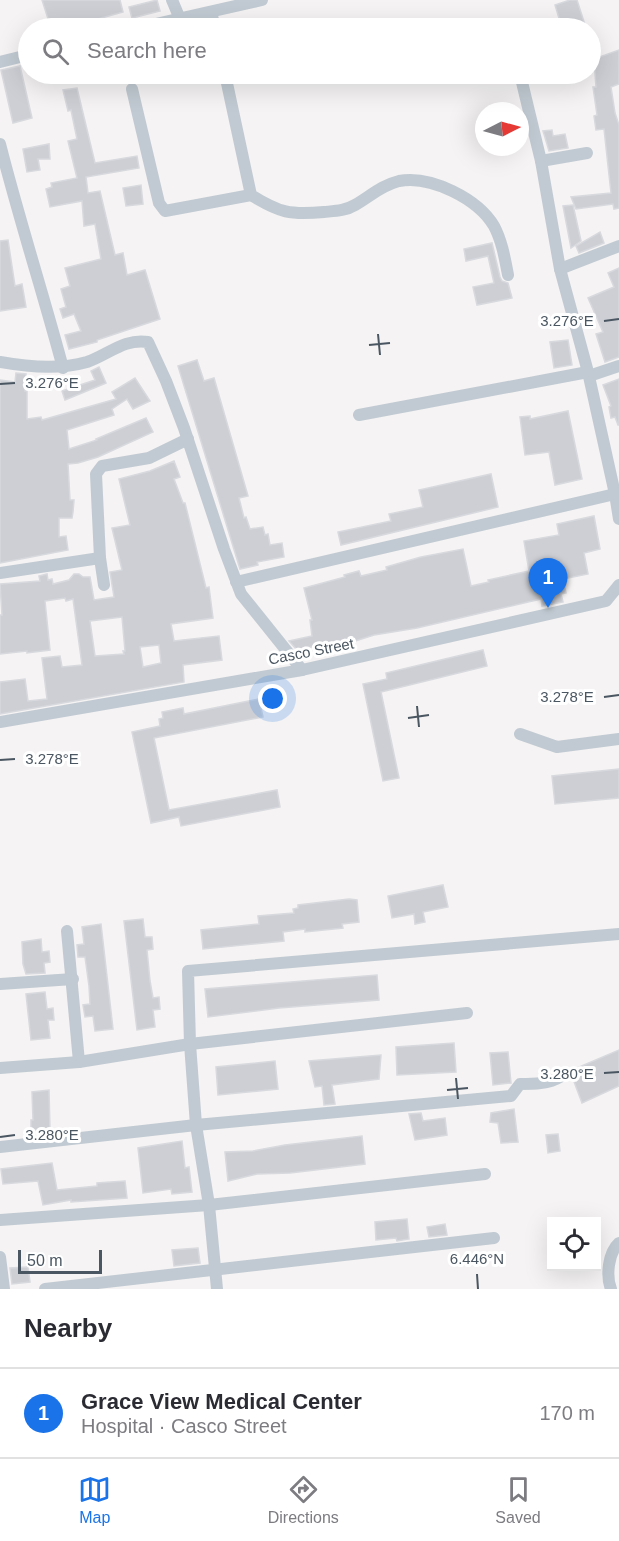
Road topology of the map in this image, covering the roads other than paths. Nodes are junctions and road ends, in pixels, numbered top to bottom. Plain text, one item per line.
1 (172, 0) edge
2 (262, 0) edge
3 (211, 12) junction
4 (180, 18) edge
5 (184, 18) edge
6 (212, 18) edge
7 (18, 58) edge
8 (0, 62) edge
9 (227, 84) edge
10 (522, 84) edge
11 (132, 89) dead end
12 (0, 144) edge
13 (587, 153) dead end
14 (541, 161) junction
15 (5, 189) edge
16 (250, 195) junction
17 (619, 246) edge
18 (560, 269) junction
19 (508, 275) dead end
20 (0, 362) edge
21 (619, 366) edge
22 (63, 368) junction
23 (588, 374) junction
24 (359, 415) dead end
25 (188, 439) junction
26 (615, 494) junction
27 (619, 519) edge
28 (100, 558) junction
29 (0, 573) edge
30 (236, 582) junction
31 (104, 585) dead end
32 (619, 585) edge
33 (302, 670) junction
34 (0, 722) edge
35 (520, 734) dead end
36 (619, 739) edge
37 (67, 931) dead end
38 (619, 933) edge
39 (73, 979) junction
40 (0, 984) edge
41 (467, 1013) dead end
42 (190, 1044) junction
43 (80, 1062) junction
44 (0, 1068) edge
45 (560, 1077) dead end
46 (196, 1125) junction
47 (0, 1147) edge
48 (485, 1174) dead end
49 (209, 1205) junction
50 (0, 1220) edge
51 (494, 1238) dead end
52 (619, 1243) edge
53 (0, 1257) edge
54 (215, 1271) junction
55 (4, 1289) edge
56 (45, 1289) edge
57 (217, 1289) edge
58 (611, 1289) edge

1 - 4 street
2 - 3 street
3 - 5 street
3 - 6 street
7 - 8 street
9 - 16 street
10 - 14 street
11 - 16 street
12 - 15 street
13 - 14 street
14 - 18 street
15 - 22 street
16 - 19 street
17 - 18 street
18 - 23 street
20 - 22 street
21 - 23 street
22 - 25 street
23 - 24 street
23 - 26 street
25 - 28 street
25 - 30 street
26 - 27 street
26 - 30 street
28 - 29 street
28 - 31 street
30 - 33 street
32 - 33 street, Casco Street
33 - 34 street, Casco Street
35 - 36 street
37 - 39 street
38 - 42 street
39 - 40 street
39 - 43 street
41 - 42 street
42 - 43 street
42 - 46 street
43 - 44 street
45 - 46 street
46 - 47 street
46 - 49 street
48 - 49 street
49 - 50 street
49 - 54 street
51 - 54 street
52 - 58 street
53 - 55 street
54 - 56 street
54 - 57 street

